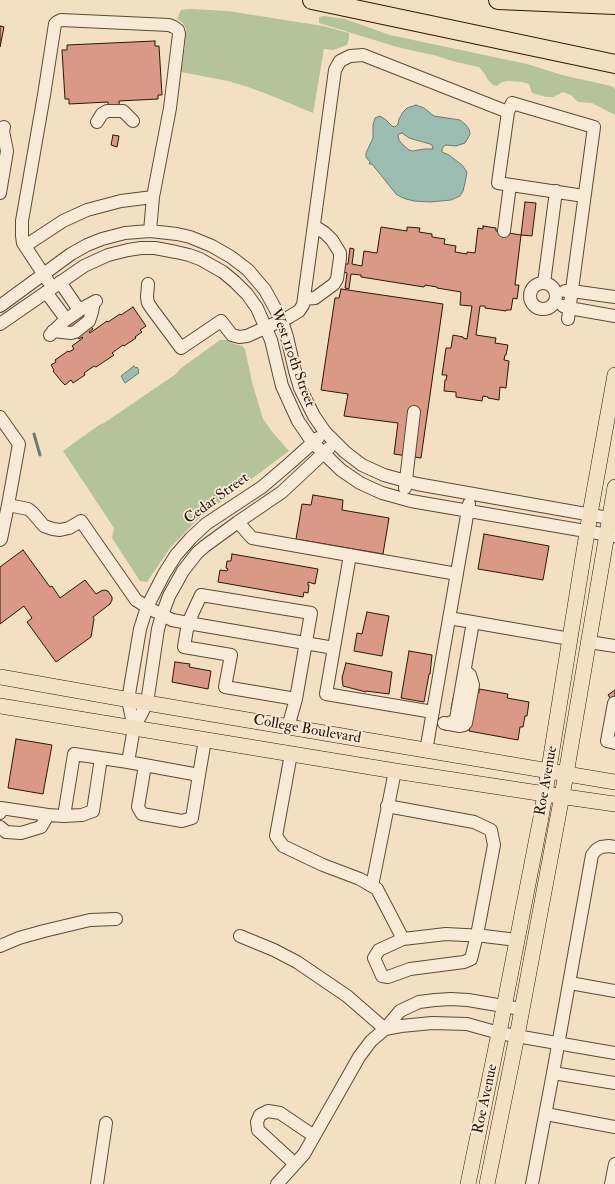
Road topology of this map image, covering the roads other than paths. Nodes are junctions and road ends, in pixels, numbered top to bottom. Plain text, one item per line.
1 (312, 0) edge
2 (498, 0) edge
3 (615, 5) edge
4 (615, 64) edge
5 (508, 112) junction
6 (133, 120) dead end
7 (97, 122) dead end
8 (4, 127) dead end
9 (510, 185) junction
10 (556, 191) junction
11 (0, 193) edge
12 (584, 196) junction
13 (153, 197) junction
14 (314, 226) junction
15 (150, 231) junction
16 (504, 231) dead end
17 (25, 246) junction
18 (44, 274) junction
19 (544, 283) junction
20 (148, 284) dead end
21 (53, 287) junction
22 (572, 291) junction
23 (555, 297) junction
24 (615, 297) edge
25 (304, 299) junction
26 (0, 306) edge
27 (79, 310) junction
28 (569, 313) junction
29 (615, 316) edge
30 (66, 319) junction
31 (282, 321) junction
32 (0, 324) edge
33 (266, 327) junction
34 (615, 376) edge
35 (414, 412) dead end
36 (0, 417) edge
37 (325, 432) junction
38 (335, 442) junction
39 (313, 443) junction
40 (324, 454) junction
41 (406, 481) junction
42 (615, 487) edge
43 (471, 493) junction
44 (403, 498) junction
45 (8, 505) junction
46 (468, 511) junction
47 (590, 514) junction
48 (612, 518) edge
49 (238, 522) junction
50 (588, 531) junction
51 (611, 535) edge
52 (0, 540) edge
53 (350, 555) junction
54 (457, 574) junction
55 (147, 607) junction
56 (575, 610) junction
57 (162, 615) junction
58 (449, 618) junction
59 (473, 622) junction
60 (188, 623) junction
61 (570, 639) junction
62 (589, 642) junction
63 (306, 643) junction
64 (615, 646) edge
65 (334, 648) junction
66 (584, 674) junction
67 (0, 677) edge
68 (296, 699) junction
69 (128, 700) junction
70 (147, 703) junction
71 (614, 703) dead end
72 (0, 706) edge
73 (432, 717) junction
74 (288, 727) junction
75 (134, 728) junction
76 (205, 740) junction
77 (615, 743) edge
78 (426, 750) junction
79 (291, 754) junction
80 (102, 758) junction
81 (128, 762) junction
82 (145, 765) junction
83 (395, 771) junction
84 (549, 771) junction
85 (566, 774) junction
86 (199, 775) junction
87 (615, 782) edge
88 (544, 794) junction
89 (562, 797) junction
90 (615, 804) edge
91 (387, 806) junction
92 (0, 813) edge
93 (48, 815) junction
94 (64, 816) junction
95 (0, 827) edge
96 (615, 847) edge
97 (372, 886) junction
98 (116, 919) dead end
99 (477, 935) junction
100 (240, 936) dead end
101 (403, 939) junction
102 (517, 940) junction
103 (0, 946) edge
104 (570, 983) junction
105 (615, 991) edge
106 (504, 1006) junction
107 (522, 1008) junction
108 (385, 1029) junction
109 (500, 1033) junction
110 (517, 1036) junction
111 (559, 1044) junction
112 (615, 1053) edge
113 (553, 1073) junction
114 (615, 1083) edge
115 (546, 1114) junction
116 (106, 1123) dead end
117 (615, 1127) edge
118 (314, 1136) junction
119 (295, 1164) junction
120 (615, 1164) edge
121 (97, 1184) edge
122 (277, 1184) edge
123 (468, 1184) edge
124 (486, 1184) edge
125 (532, 1184) edge
126 (611, 1184) edge

1 - 4 highway
2 - 3 highway
5 - 9 street
5 - 12 street
5 - 14 street
6 - 7 street
8 - 11 street
9 - 10 street
9 - 16 street
10 - 12 street
10 - 19 street
12 - 22 street
13 - 15 street
13 - 17 street
13 - 17 street
14 - 25 street
14 - 25 street
15 - 18 street, West 110th Street
15 - 31 street, West 110th Street
17 - 18 street
18 - 21 street
18 - 26 street, West 110th Street
19 - 23 street
19 - 23 street
20 - 33 street
21 - 27 street
21 - 30 street
21 - 32 street, West 110th Street
21 - 33 street, West 110th Street
22 - 23 street
22 - 24 street
22 - 28 street
23 - 28 street
25 - 31 street
27 - 30 street
27 - 30 street
28 - 29 street
31 - 33 street
31 - 37 street, West 110th Street
33 - 39 street, West 110th Street
34 - 47 main road, Roe Avenue
35 - 41 street
36 - 45 street
37 - 38 street, West 110th Street
37 - 39 street, Cedar Street
38 - 40 street, Cedar Street
38 - 41 street, West 110th Street
39 - 40 street, West 110th Street
39 - 55 street, Cedar Street
40 - 44 street, West 110th Street
40 - 49 street, Cedar Street
41 - 43 street, West 110th Street
41 - 44 street
42 - 48 main road, Roe Avenue
43 - 46 street
43 - 47 street, West 110th Street
44 - 46 street, West 110th Street
45 - 52 street
45 - 55 street
46 - 50 street, West 110th Street
46 - 54 street
47 - 48 street, West 110th Street
47 - 50 main road, Roe Avenue
48 - 51 main road, Roe Avenue
49 - 53 street
49 - 57 street, Cedar Street
50 - 51 street, West 110th Street
50 - 56 main road, Roe Avenue
51 - 62 main road, Roe Avenue
53 - 54 street
53 - 65 street
54 - 58 street
55 - 57 street
55 - 69 street, Cedar Street
56 - 61 main road, Roe Avenue
56 - 62 main road
57 - 60 street
57 - 70 street, Cedar Street
58 - 59 street
58 - 73 street
59 - 61 street
59 - 73 street
60 - 63 street
60 - 63 street
60 - 68 street
61 - 66 main road
61 - 84 main road, Roe Avenue
62 - 64 street
62 - 66 main road, Roe Avenue
63 - 65 street
63 - 68 street
65 - 73 street
66 - 85 main road, Roe Avenue
67 - 69 main road, College Boulevard
68 - 74 street
69 - 70 main road, College Boulevard
69 - 75 street, Cedar Street
70 - 74 main road, College Boulevard
70 - 75 street, Cedar Street
71 - 77 street
72 - 75 main road, College Boulevard
73 - 78 street
74 - 78 main road, College Boulevard
75 - 76 main road, College Boulevard
75 - 81 street
76 - 79 main road, College Boulevard
76 - 86 street
78 - 84 main road, College Boulevard
79 - 83 main road, College Boulevard
79 - 97 street
80 - 81 street
80 - 94 street
80 - 94 street
81 - 82 street
82 - 86 street
82 - 86 street
83 - 88 main road, College Boulevard
83 - 91 street
84 - 85 main road, College Boulevard
84 - 88 main road, Roe Avenue
85 - 87 main road, College Boulevard
85 - 89 main road, Roe Avenue
88 - 89 main road, College Boulevard
88 - 102 main road, Roe Avenue
89 - 90 main road, College Boulevard
89 - 107 main road, Roe Avenue
91 - 97 street
91 - 99 street
92 - 93 street
93 - 94 street
93 - 95 street
96 - 104 street
97 - 101 street
98 - 103 street
99 - 101 street
99 - 101 street
99 - 102 street
100 - 108 street
102 - 106 main road, Roe Avenue
104 - 105 street
104 - 111 street
106 - 107 street
106 - 108 street
106 - 109 main road, Roe Avenue
107 - 110 main road, Roe Avenue
108 - 109 street
108 - 118 street
109 - 110 street
109 - 123 main road, Roe Avenue
110 - 111 street
110 - 124 main road, Roe Avenue
111 - 112 street
111 - 113 street
113 - 114 street
113 - 115 street
115 - 117 street
115 - 125 street
116 - 121 street
118 - 119 street
118 - 119 street
119 - 122 street
120 - 126 street

